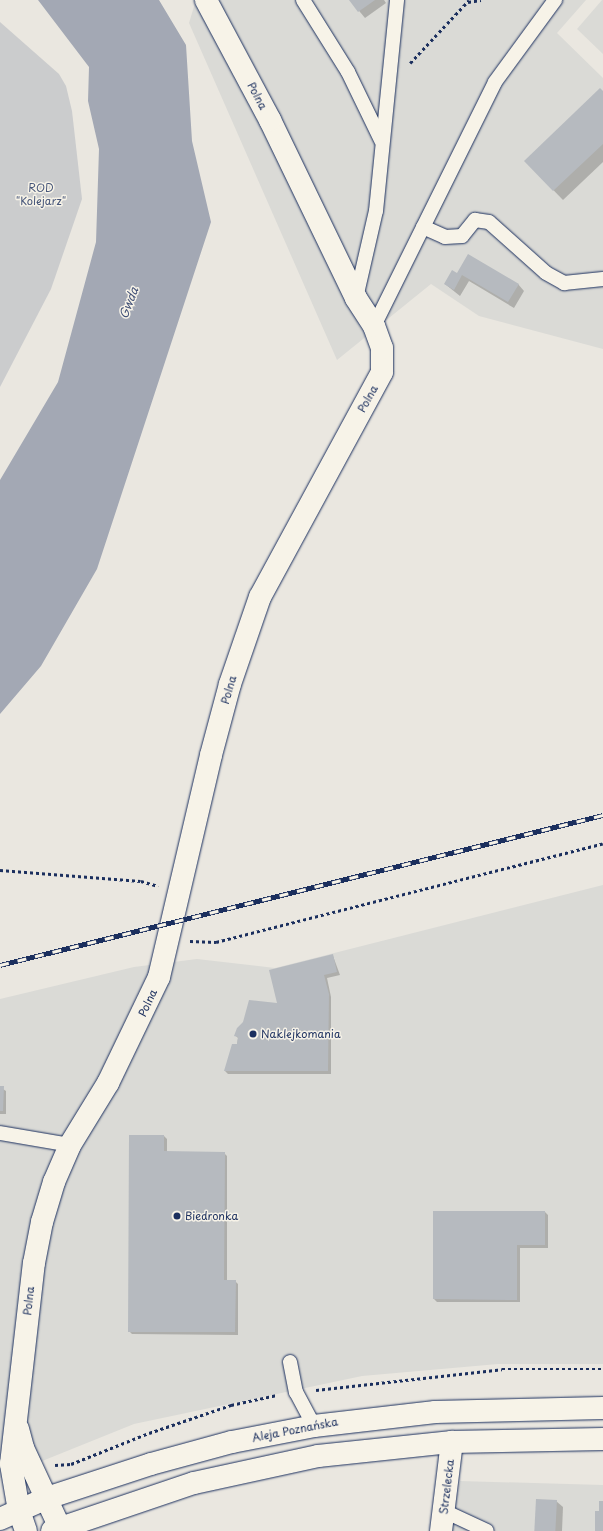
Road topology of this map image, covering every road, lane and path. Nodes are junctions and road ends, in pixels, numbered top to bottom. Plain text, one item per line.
1 (206, 0) edge
2 (303, 0) edge
3 (397, 0) edge
4 (481, 0) edge
5 (555, 0) edge
6 (468, 1) edge
7 (389, 79) junction
8 (381, 140) junction
9 (423, 227) junction
10 (603, 279) edge
11 (356, 298) junction
12 (374, 326) junction
13 (603, 843) edge
14 (0, 870) edge
15 (179, 892) junction
16 (170, 936) junction
17 (0, 1133) edge
18 (70, 1145) junction
19 (290, 1362) dead end
20 (603, 1369) edge
21 (296, 1392) junction
22 (603, 1408) edge
23 (16, 1420) junction
24 (314, 1426) junction
25 (603, 1439) edge
26 (452, 1442) junction
27 (71, 1464) dead end
28 (47, 1498) junction
29 (9, 1515) edge
30 (443, 1521) edge
31 (56, 1529) edge
32 (26, 1531) edge
33 (487, 1531) edge

1 - 11 street, Polna
2 - 8 lane
3 - 7 lane
4 - 6 path
5 - 9 lane
6 - 7 path
7 - 8 lane
8 - 11 lane
9 - 10 lane
9 - 12 lane
11 - 12 street, Polna
12 - 15 street, Polna
13 - 16 path
14 - 15 path
15 - 16 street, Polna
16 - 18 street, Polna
17 - 18 lane
18 - 23 street, Polna
19 - 21 lane
20 - 21 path
21 - 24 lane
21 - 27 path
22 - 24 street, Aleja Poznańska
23 - 28 street, Polna
23 - 29 street, Polna
24 - 28 street, Aleja Poznańska
25 - 26 street
26 - 30 street, Strzelecka
26 - 31 street
28 - 29 street, Aleja Poznańska
28 - 31 street, Polna
29 - 32 street, Polna
30 - 33 lane

